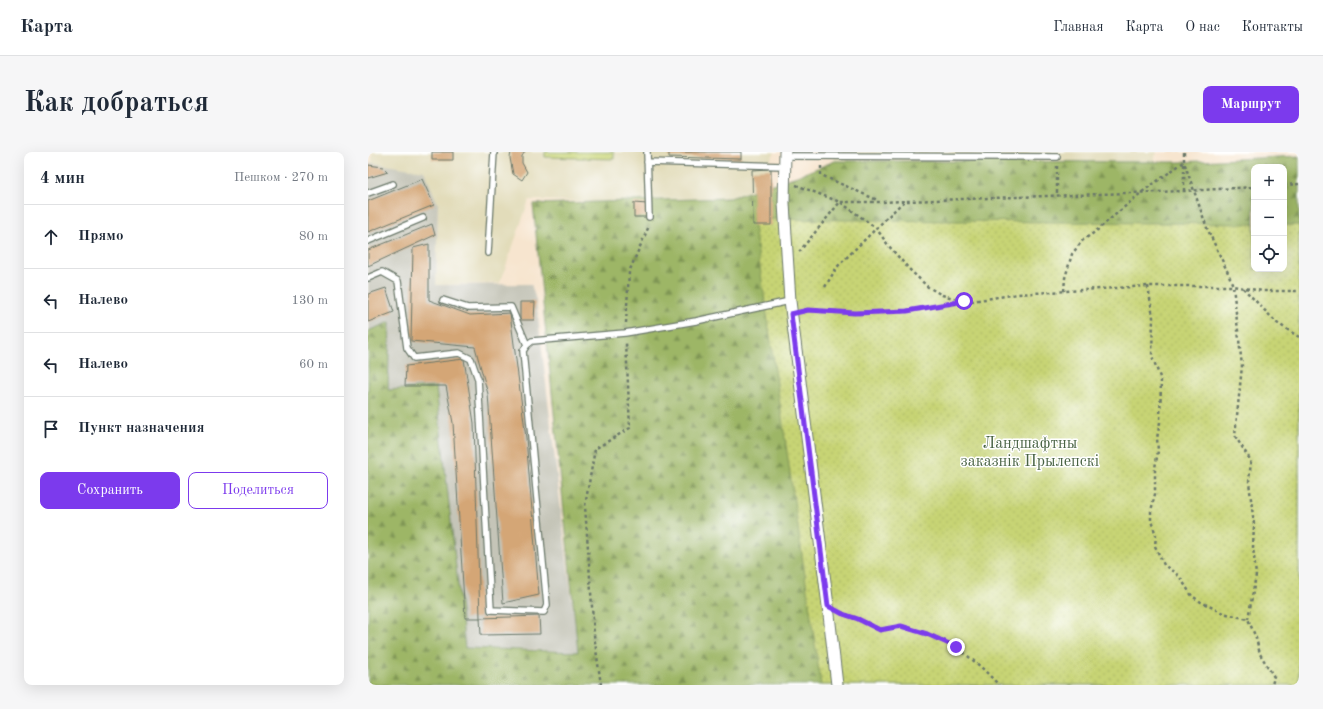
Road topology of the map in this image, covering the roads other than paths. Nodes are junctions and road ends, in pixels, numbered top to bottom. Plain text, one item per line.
1 (494, 152) edge
2 (647, 152) edge
3 (1057, 157) road end
4 (785, 158) edge
5 (647, 162) junction
6 (393, 184) dead end
7 (368, 193) edge
8 (649, 217) road end
9 (423, 218) dead end
10 (368, 241) edge
11 (488, 253) dead end
12 (368, 278) edge
13 (443, 300) dead end
14 (790, 301) junction
15 (527, 345) junction
16 (837, 685) edge

1 - 11 lane
2 - 5 lane
3 - 4 lane
4 - 5 lane
4 - 14 street
5 - 8 lane
6 - 7 lane
9 - 10 lane
12 - 15 lane
13 - 15 lane
14 - 15 lane
14 - 16 street

